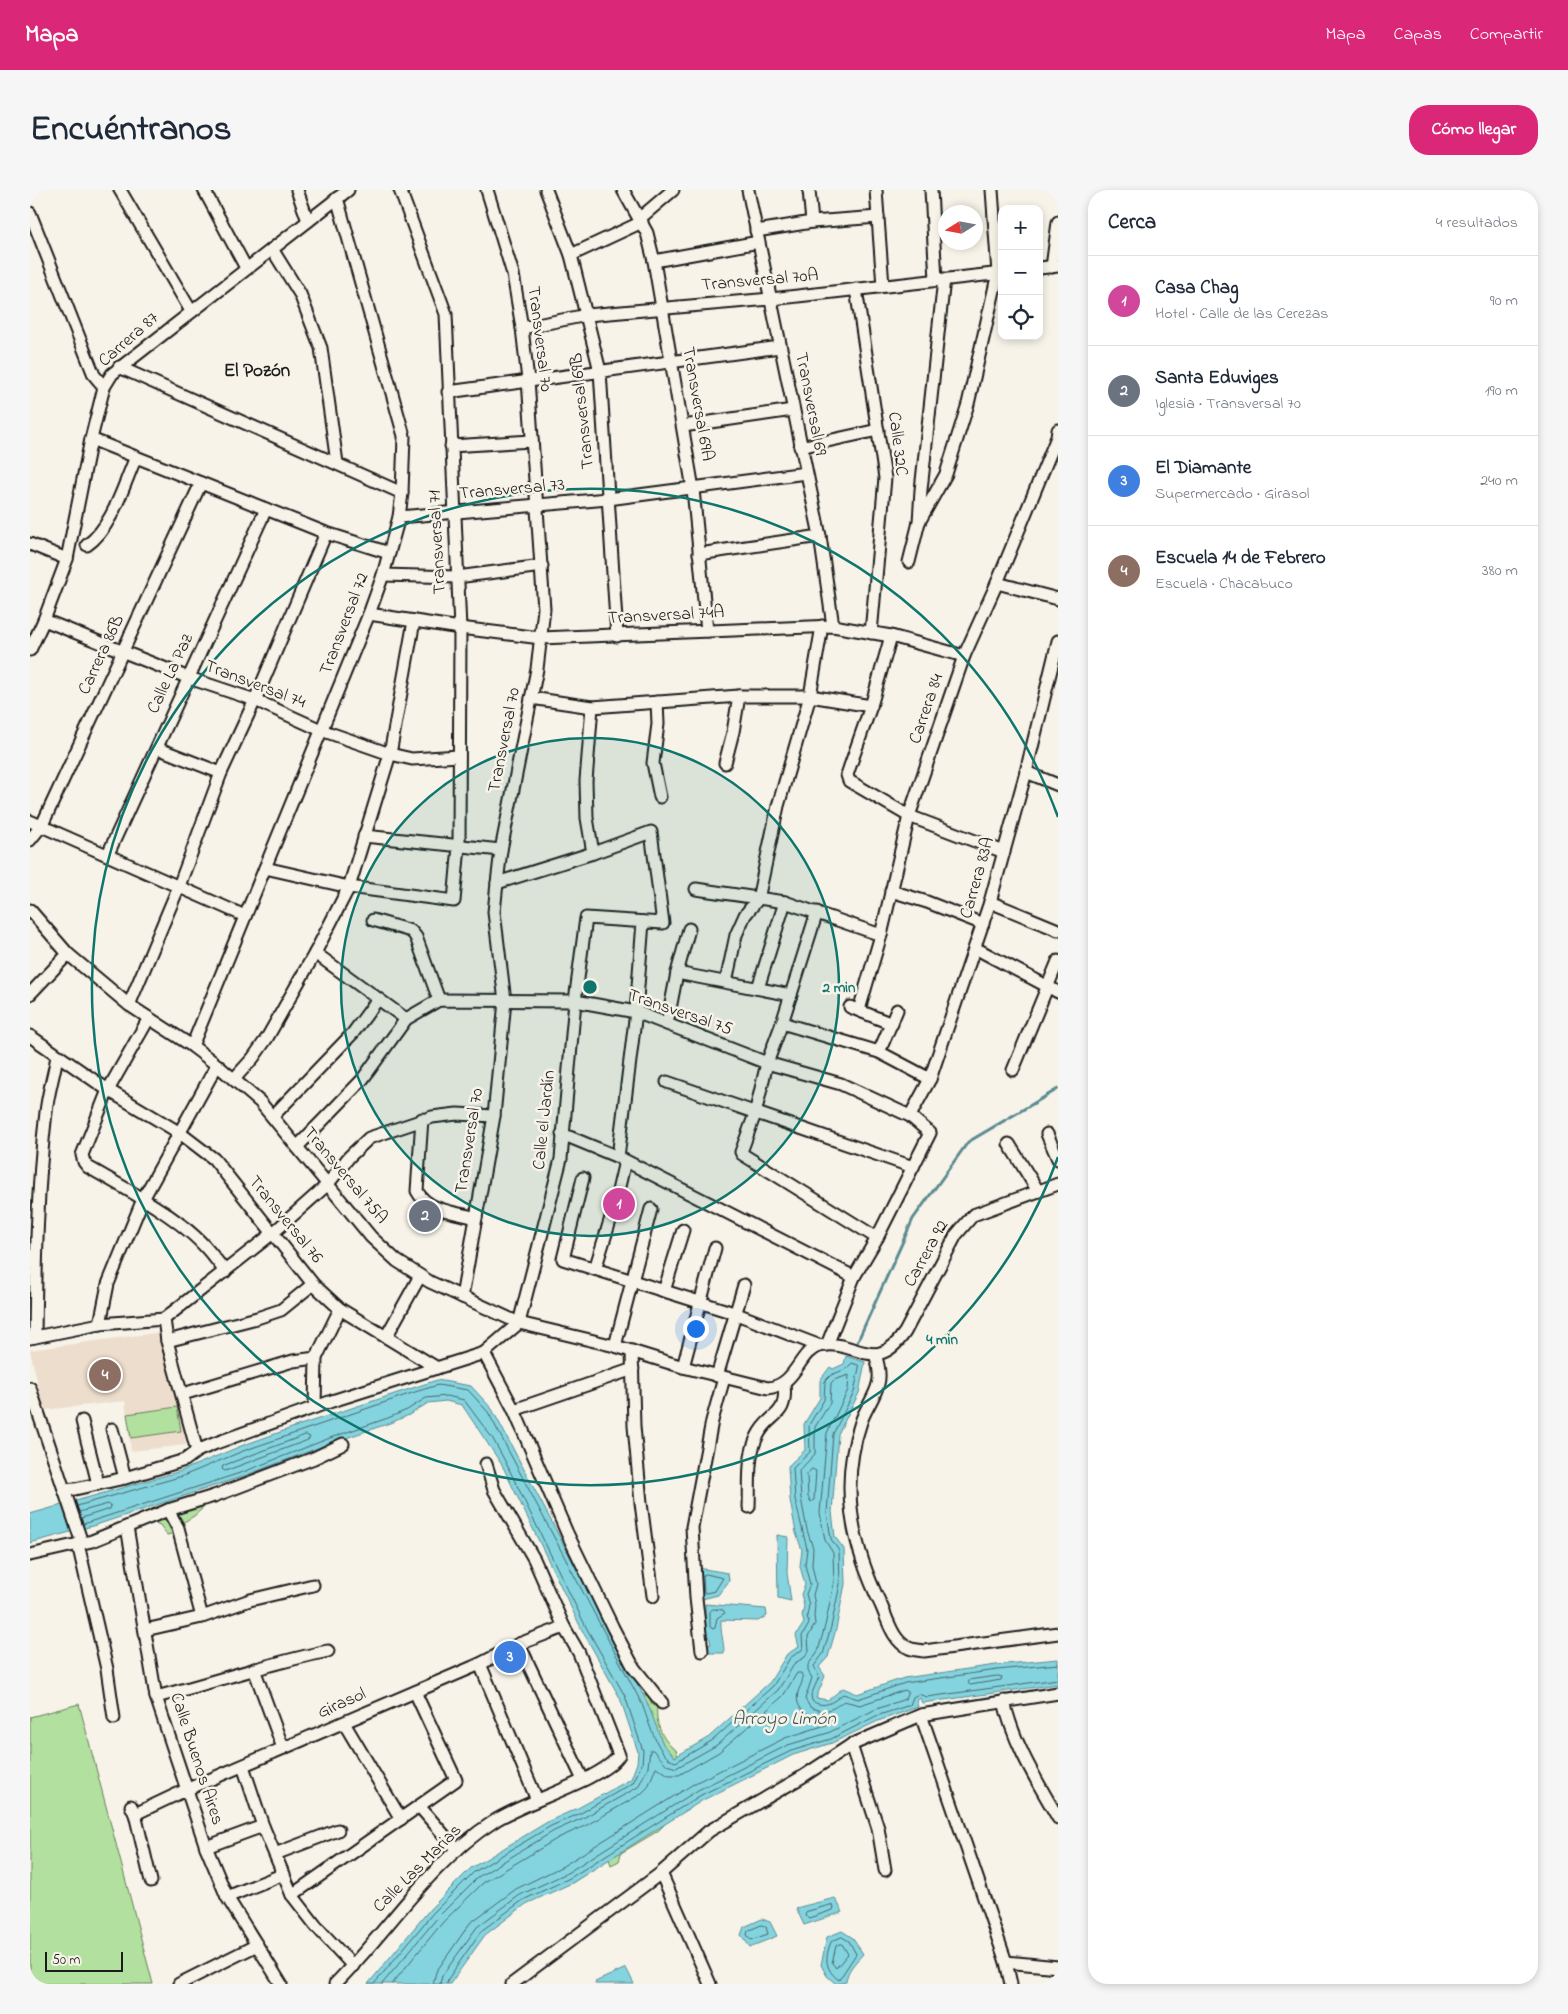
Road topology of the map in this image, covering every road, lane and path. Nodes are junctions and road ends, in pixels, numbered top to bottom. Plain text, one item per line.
1 (120, 190) edge
2 (204, 190) edge
3 (297, 190) edge
4 (348, 190) edge
5 (400, 190) edge
6 (488, 190) edge
7 (546, 190) edge
8 (623, 190) edge
9 (673, 190) edge
10 (748, 190) edge
11 (809, 190) edge
12 (876, 190) edge
13 (932, 190) edge
14 (992, 190) edge
15 (338, 198) junction
16 (30, 213) edge
17 (878, 217) junction
18 (308, 221) junction
19 (640, 221) junction
20 (812, 222) junction
21 (1058, 222) edge
22 (757, 236) junction
23 (272, 248) junction
24 (998, 252) edge
25 (571, 255) junction
26 (654, 260) junction
27 (1055, 266) edge
28 (246, 268) junction
29 (998, 273) edge
30 (940, 280) junction
31 (998, 281) edge
32 (883, 286) junction
33 (856, 289) junction
34 (771, 299) junction
35 (663, 308) junction
36 (191, 311) junction
37 (587, 314) junction
38 (522, 328) junction
39 (780, 347) junction
40 (672, 362) junction
41 (119, 367) junction
42 (600, 371) junction
43 (528, 380) junction
44 (104, 387) junction
45 (448, 392) junction
46 (793, 410) junction
47 (683, 426) junction
48 (878, 430) junction
49 (1058, 435) edge
50 (91, 439) junction
51 (532, 441) junction
52 (450, 446) junction
53 (800, 447) junction
54 (136, 457) junction
55 (337, 463) junction
56 (806, 473) junction
57 (201, 483) junction
58 (693, 489) junction
59 (402, 492) junction
60 (608, 499) junction
61 (537, 506) junction
62 (266, 508) junction
63 (454, 512) junction
64 (399, 517) junction
65 (919, 522) junction
66 (326, 533) junction
67 (820, 536) junction
68 (30, 544) edge
69 (87, 545) dead end
70 (389, 553) junction
71 (699, 554) junction
72 (67, 559) junction
73 (909, 562) dead end
74 (542, 566) junction
75 (384, 575) junction
76 (457, 577) junction
77 (997, 583) junction
78 (1058, 599) edge
79 (369, 614) junction
80 (44, 620) junction
81 (414, 621) junction
82 (828, 626) junction
83 (460, 628) junction
84 (707, 631) junction
85 (871, 633) junction
86 (617, 636) junction
87 (891, 636) junction
88 (541, 638) junction
89 (1058, 642) edge
90 (30, 650) edge
91 (123, 652) junction
92 (964, 656) junction
93 (188, 678) junction
94 (739, 696) junction
95 (810, 696) junction
96 (531, 698) junction
97 (255, 700) junction
98 (657, 702) junction
99 (871, 706) junction
100 (592, 707) junction
101 (321, 730) junction
102 (156, 748) junction
103 (390, 754) junction
104 (459, 756) junction
105 (725, 763) dead end
106 (1026, 772) junction
107 (221, 773) junction
108 (1058, 785) edge
109 (660, 797) dead end
110 (909, 816) junction
111 (30, 821) edge
112 (42, 825) junction
113 (364, 836) junction
114 (30, 840) edge
115 (458, 846) junction
116 (501, 850) junction
117 (1004, 852) junction
118 (593, 853) junction
119 (108, 854) junction
120 (265, 868) junction
121 (497, 883) junction
122 (179, 886) junction
123 (349, 887) junction
124 (696, 889) dead end
125 (891, 890) junction
126 (758, 899) junction
127 (785, 902) junction
128 (990, 902) junction
129 (30, 910) edge
130 (817, 912) junction
131 (245, 916) junction
132 (373, 920) dead end
133 (643, 922) junction
134 (983, 924) junction
135 (689, 929) dead end
136 (1058, 930) edge
137 (881, 935) junction
138 (975, 948) junction
139 (314, 953) junction
140 (68, 954) junction
141 (1058, 961) edge
142 (677, 973) junction
143 (726, 982) junction
144 (1047, 984) junction
145 (758, 988) junction
146 (1058, 992) edge
147 (30, 994) edge
148 (791, 995) junction
149 (378, 999) junction
150 (439, 1000) junction
151 (505, 1001) junction
152 (575, 1001) junction
153 (129, 1005) junction
154 (897, 1010) dead end
155 (636, 1012) junction
156 (150, 1018) junction
157 (406, 1019) junction
158 (782, 1023) junction
159 (667, 1024) junction
160 (892, 1024) junction
161 (30, 1036) edge
162 (192, 1046) junction
163 (879, 1052) junction
164 (57, 1056) junction
165 (767, 1063) junction
166 (217, 1065) junction
167 (1013, 1070) dead end
168 (234, 1078) junction
169 (930, 1079) junction
170 (666, 1082) dead end
171 (108, 1090) junction
172 (755, 1114) junction
173 (273, 1116) junction
174 (494, 1116) junction
175 (910, 1116) junction
176 (422, 1119) junction
177 (180, 1133) junction
178 (562, 1134) junction
179 (1046, 1134) dead end
180 (1009, 1144) dead end
181 (297, 1147) junction
182 (621, 1159) junction
183 (1058, 1159) edge
184 (913, 1167) junction
185 (583, 1178) dead end
186 (1058, 1184) edge
187 (327, 1185) junction
188 (1038, 1191) junction
189 (143, 1199) junction
190 (651, 1209) dead end
191 (476, 1218) junction
192 (683, 1230) dead end
193 (273, 1233) junction
194 (877, 1238) junction
195 (715, 1248) dead end
196 (595, 1269) junction
197 (225, 1272) junction
198 (420, 1276) junction
199 (854, 1277) junction
200 (631, 1281) junction
201 (313, 1284) junction
202 (744, 1284) dead end
203 (664, 1291) junction
204 (462, 1297) junction
205 (700, 1302) junction
206 (340, 1309) junction
207 (734, 1313) junction
208 (164, 1319) junction
209 (519, 1323) junction
210 (100, 1324) junction
211 (386, 1337) junction
212 (33, 1338) edge
213 (168, 1341) junction
214 (614, 1346) junction
215 (829, 1346) junction
216 (632, 1351) junction
217 (484, 1353) junction
218 (873, 1354) junction
219 (316, 1358) junction
220 (683, 1367) junction
221 (437, 1368) junction
222 (633, 1369) junction
223 (721, 1377) junction
224 (780, 1385) junction
225 (30, 1388) edge
226 (183, 1394) junction
227 (315, 1407) junction
228 (514, 1410) junction
229 (82, 1421) dead end
230 (112, 1428) dead end
231 (343, 1444) dead end
232 (197, 1451) junction
233 (486, 1464) dead end
234 (125, 1478) junction
235 (98, 1484) junction
236 (66, 1493) junction
237 (749, 1507) dead end
238 (168, 1510) junction
239 (127, 1527) junction
240 (80, 1541) junction
241 (30, 1555) edge
242 (313, 1585) dead end
243 (653, 1596) dead end
244 (202, 1617) junction
245 (564, 1627) junction
246 (145, 1630) junction
247 (1058, 1633) edge
248 (519, 1644) junction
249 (328, 1650) dead end
250 (702, 1651) dead end
251 (480, 1664) junction
252 (254, 1669) junction
253 (415, 1692) junction
254 (1058, 1693) edge
255 (156, 1697) junction
256 (1004, 1701) junction
257 (662, 1703) dead end
258 (922, 1715) junction
259 (114, 1718) dead end
260 (344, 1723) junction
261 (851, 1745) junction
262 (283, 1748) junction
263 (243, 1766) junction
264 (583, 1780) junction
265 (188, 1789) junction
266 (537, 1800) junction
267 (419, 1806) junction
268 (1058, 1818) edge
269 (401, 1819) junction
270 (263, 1826) junction
271 (338, 1830) dead end
272 (206, 1846) junction
273 (457, 1850) junction
274 (275, 1854) junction
275 (885, 1870) dead end
276 (661, 1873) junction
277 (284, 1874) junction
278 (151, 1881) dead end
279 (292, 1895) junction
280 (227, 1897) junction
281 (257, 1945) junction
282 (1006, 1962) junction
283 (354, 1966) junction
284 (1058, 1966) edge
285 (179, 1984) edge
286 (281, 1984) edge
287 (335, 1984) edge
288 (512, 1984) edge
289 (710, 1984) edge
290 (1012, 1984) edge

1 - 36 street
2 - 28 street
3 - 18 street
4 - 15 street, Carrera 87
5 - 45 street, Transversal 71
6 - 38 street, Transversal 70
7 - 25 street, Transversal 69B
8 - 19 street, Transversal 69A
9 - 19 street
10 - 22 street, Transversal 69
11 - 20 street
12 - 17 street
13 - 30 street
14 - 24 street
15 - 18 street, Carrera 87
15 - 59 street, Transversal 72
16 - 44 street
17 - 20 street
17 - 32 street
18 - 23 street, Carrera 87
19 - 25 street
19 - 26 street, Transversal 69A
20 - 22 street
21 - 27 street
22 - 26 street
22 - 34 street, Transversal 69
23 - 28 street, Carrera 87
23 - 55 street
25 - 37 street, Transversal 69B
26 - 35 street, Transversal 69A
28 - 36 street, Carrera 87
29 - 30 street, Transversal 70A
30 - 32 street, Transversal 70A
30 - 65 street
31 - 65 street
32 - 33 street, Transversal 70A
33 - 34 street, Transversal 70A
33 - 48 street, Calle 32C
34 - 35 street, Transversal 70A
34 - 39 street, Transversal 69
35 - 37 street, Transversal 70A
35 - 40 street, Transversal 69A
36 - 41 street, Carrera 87
37 - 38 street, Transversal 70A
37 - 42 street, Transversal 69B
38 - 43 street, Transversal 70
39 - 40 street
39 - 46 street, Transversal 69
40 - 42 street
40 - 47 street, Transversal 69A
41 - 44 street, Carrera 87
41 - 55 street
42 - 43 street
42 - 60 street, Transversal 69B
43 - 45 street
43 - 51 street, Transversal 70
44 - 50 street, Carrera 87
45 - 52 street, Transversal 71
46 - 47 street
46 - 53 street, Transversal 69
47 - 58 street, Transversal 69A
48 - 53 street
48 - 85 street, Calle 32C
49 - 77 street, Carrera 84
50 - 54 street
50 - 72 street, Carrera 87
51 - 52 street
51 - 61 street, Transversal 70
52 - 63 street, Transversal 71
53 - 56 street, Transversal 69
54 - 57 street
54 - 69 street
55 - 59 street
56 - 58 street, Transversal 73
56 - 67 street, Transversal 69
57 - 62 street
57 - 91 street, Carrera 86B
58 - 60 street, Transversal 73
58 - 71 street, Transversal 69A
59 - 64 street, Transversal 72
60 - 61 street, Transversal 73
60 - 86 street, Transversal 69B
61 - 63 street, Transversal 73
61 - 74 street, Transversal 70
62 - 66 street
62 - 93 street, Calle La Paz
63 - 64 street, Transversal 73
63 - 76 street, Transversal 71
64 - 70 street, Transversal 72
65 - 73 street
66 - 70 street
66 - 97 street
67 - 71 street
67 - 82 street, Transversal 69
68 - 72 street
70 - 75 street, Transversal 72
71 - 84 street, Transversal 69A
72 - 80 street, Carrera 87
74 - 76 street
74 - 88 street, Transversal 70
75 - 76 street
75 - 79 street, Transversal 72
76 - 83 street, Transversal 71
77 - 78 street
77 - 92 street, Carrera 84
79 - 81 street, Transversal 74A
79 - 101 street, Transversal 72
80 - 90 street, Carrera 87
80 - 91 street, Transversal 74
81 - 83 street, Transversal 74A
81 - 103 street
82 - 84 street, Transversal 74A
82 - 85 street, Transversal 74A
82 - 95 street, Transversal 69
83 - 88 street, Transversal 74A
83 - 104 street, Transversal 71
84 - 86 street, Transversal 74A
85 - 87 street, Transversal 74A
86 - 88 street, Transversal 74A
87 - 92 street, Transversal 74A
87 - 99 street
88 - 96 street, Transversal 70
89 - 106 street, Carrera 83A
91 - 93 street, Transversal 74
91 - 112 street, Carrera 86B
92 - 110 street, Carrera 84
93 - 97 street, Transversal 74
93 - 102 street, Calle La Paz
94 - 95 street
94 - 98 street
94 - 105 street
95 - 99 street
95 - 126 street, Transversal 69
96 - 100 street
96 - 116 street, Transversal 70
97 - 101 street, Transversal 74
97 - 107 street
98 - 100 street
98 - 109 street
99 - 110 street
100 - 118 street
101 - 103 street, Transversal 74
101 - 120 street, Transversal 72
102 - 107 street
102 - 119 street, Calle La Paz
103 - 104 street, Transversal 74
103 - 113 street
104 - 115 street, Transversal 71
106 - 108 street
106 - 117 street, Carrera 83A
107 - 122 street
110 - 117 street
110 - 125 street, Carrera 84
111 - 112 street
112 - 114 street, Carrera 86B
112 - 119 street
113 - 115 street
113 - 123 street
115 - 116 street
115 - 123 street, Transversal 71
116 - 121 street, Transversal 70
117 - 128 street, Carrera 83A
118 - 121 street
118 - 133 street
119 - 122 street
120 - 123 street
120 - 131 street, Transversal 72
121 - 151 street, Transversal 70
122 - 131 street
122 - 153 street
123 - 139 street
124 - 126 street
125 - 134 street
125 - 137 street, Carrera 84
126 - 127 street
126 - 143 street
127 - 130 street
127 - 145 street
128 - 134 street, Carrera 83A
128 - 136 street
129 - 140 street, Transversal 75A
130 - 137 street
130 - 148 street
131 - 162 street, Transversal 72
132 - 150 street
133 - 152 street, Calle el Jardín
133 - 155 street
134 - 138 street, Carrera 83A
135 - 142 street
137 - 160 street, Carrera 84
138 - 144 street
138 - 169 street, Carrera 83A
139 - 149 street
139 - 168 street
140 - 147 street
140 - 153 street, Transversal 75A
141 - 144 street
142 - 143 street
142 - 159 street
143 - 145 street
144 - 146 street
144 - 167 street
145 - 148 street
148 - 158 street
149 - 157 street
149 - 173 street
150 - 151 street, Transversal 75
150 - 157 street
151 - 152 street, Transversal 75
151 - 174 street, Transversal 70
152 - 155 street, Transversal 75
152 - 178 street, Calle el Jardín
153 - 156 street, Transversal 75A
154 - 160 street
155 - 159 street, Transversal 75
155 - 182 street
156 - 162 street, Transversal 75A
156 - 171 street
157 - 181 street
158 - 163 street
158 - 165 street
159 - 165 street, Transversal 75
160 - 163 street
161 - 164 street, Transversal 76
162 - 166 street, Transversal 75A
163 - 169 street
164 - 171 street, Transversal 76
164 - 212 street
165 - 172 street
165 - 175 street, Transversal 75
166 - 168 street, Transversal 75A
166 - 177 street
168 - 173 street, Transversal 75A
169 - 175 street, Carrera 83A
170 - 172 street
171 - 177 street, Transversal 76
171 - 189 street
172 - 184 street
172 - 194 street
173 - 181 street, Transversal 75A
174 - 176 street
174 - 191 street, Transversal 70
175 - 184 street, Transversal 75
176 - 187 street
176 - 191 street
177 - 189 street
177 - 193 street, Transversal 76
178 - 182 street
178 - 209 street, Calle el Jardín
179 - 183 street
180 - 188 street
181 - 187 street, Transversal 75A
182 - 196 street
182 - 199 street
184 - 194 street
185 - 196 street
186 - 188 street, Carrera 92
187 - 193 street
187 - 198 street, Transversal 75A
188 - 218 street, Carrera 92
189 - 197 street
189 - 210 street
190 - 200 street
191 - 204 street, Transversal 70
192 - 203 street
193 - 197 street
193 - 201 street, Transversal 76
194 - 199 street
195 - 205 street
196 - 200 street
197 - 208 street
198 - 204 street, Transversal 75A
198 - 211 street
199 - 215 street
200 - 203 street
200 - 214 street
201 - 206 street, Transversal 76
201 - 213 street
202 - 207 street
203 - 205 street
204 - 209 street, Transversal 75A
205 - 207 street
205 - 220 street
206 - 211 street, Transversal 76
206 - 219 street
207 - 215 street
207 - 223 street
208 - 210 street
208 - 213 street
209 - 214 street, Transversal 75A
209 - 217 street
210 - 212 street
211 - 221 street, Transversal 76
213 - 226 street
214 - 216 street, Transversal 75A
215 - 218 street
215 - 224 street
216 - 220 street, Transversal 75A
216 - 222 street
217 - 221 street
217 - 228 street
218 - 247 street
219 - 226 street
219 - 227 street
220 - 223 street, Transversal 75A
221 - 227 street
222 - 228 street
222 - 243 street
223 - 224 street, Transversal 75A
223 - 250 street
224 - 237 street
225 - 236 street
226 - 232 street
227 - 232 street
228 - 257 street
229 - 235 street
230 - 234 street
231 - 238 street
232 - 234 street
233 - 245 street
234 - 235 street
235 - 236 street
236 - 240 street
238 - 239 street
238 - 244 street
239 - 240 street
239 - 246 street, Calle Buenos Aires
240 - 241 street
240 - 259 street
242 - 244 street
244 - 246 street
245 - 248 street, Girasol
245 - 264 street, Calle Las Marias
246 - 255 street, Calle Buenos Aires
248 - 251 street, Girasol
248 - 264 street
249 - 252 street
251 - 253 street, Girasol
251 - 266 street
252 - 255 street
252 - 262 street
253 - 260 street, Girasol
253 - 267 street
254 - 256 street
255 - 265 street, Calle Buenos Aires
256 - 258 street
256 - 268 street
258 - 261 street
258 - 282 street
260 - 262 street, Girasol
260 - 269 street
261 - 275 street
261 - 276 street
262 - 263 street, Girasol
263 - 265 street, Girasol
263 - 270 street
264 - 266 street, Calle Las Marias
265 - 272 street, Calle Buenos Aires
265 - 278 street, Girasol
266 - 273 street, Calle Las Marias
267 - 269 street
267 - 273 street
269 - 279 street
270 - 272 street
270 - 274 street
271 - 274 street
272 - 280 street, Calle Buenos Aires
273 - 283 street, Calle Las Marias
274 - 277 street
276 - 288 street
276 - 289 street
277 - 279 street
277 - 280 street
279 - 283 street
280 - 281 street, Calle Buenos Aires
281 - 285 street
281 - 286 street, Calle Buenos Aires
282 - 284 street
282 - 290 street
283 - 287 street, Calle Las Marias

